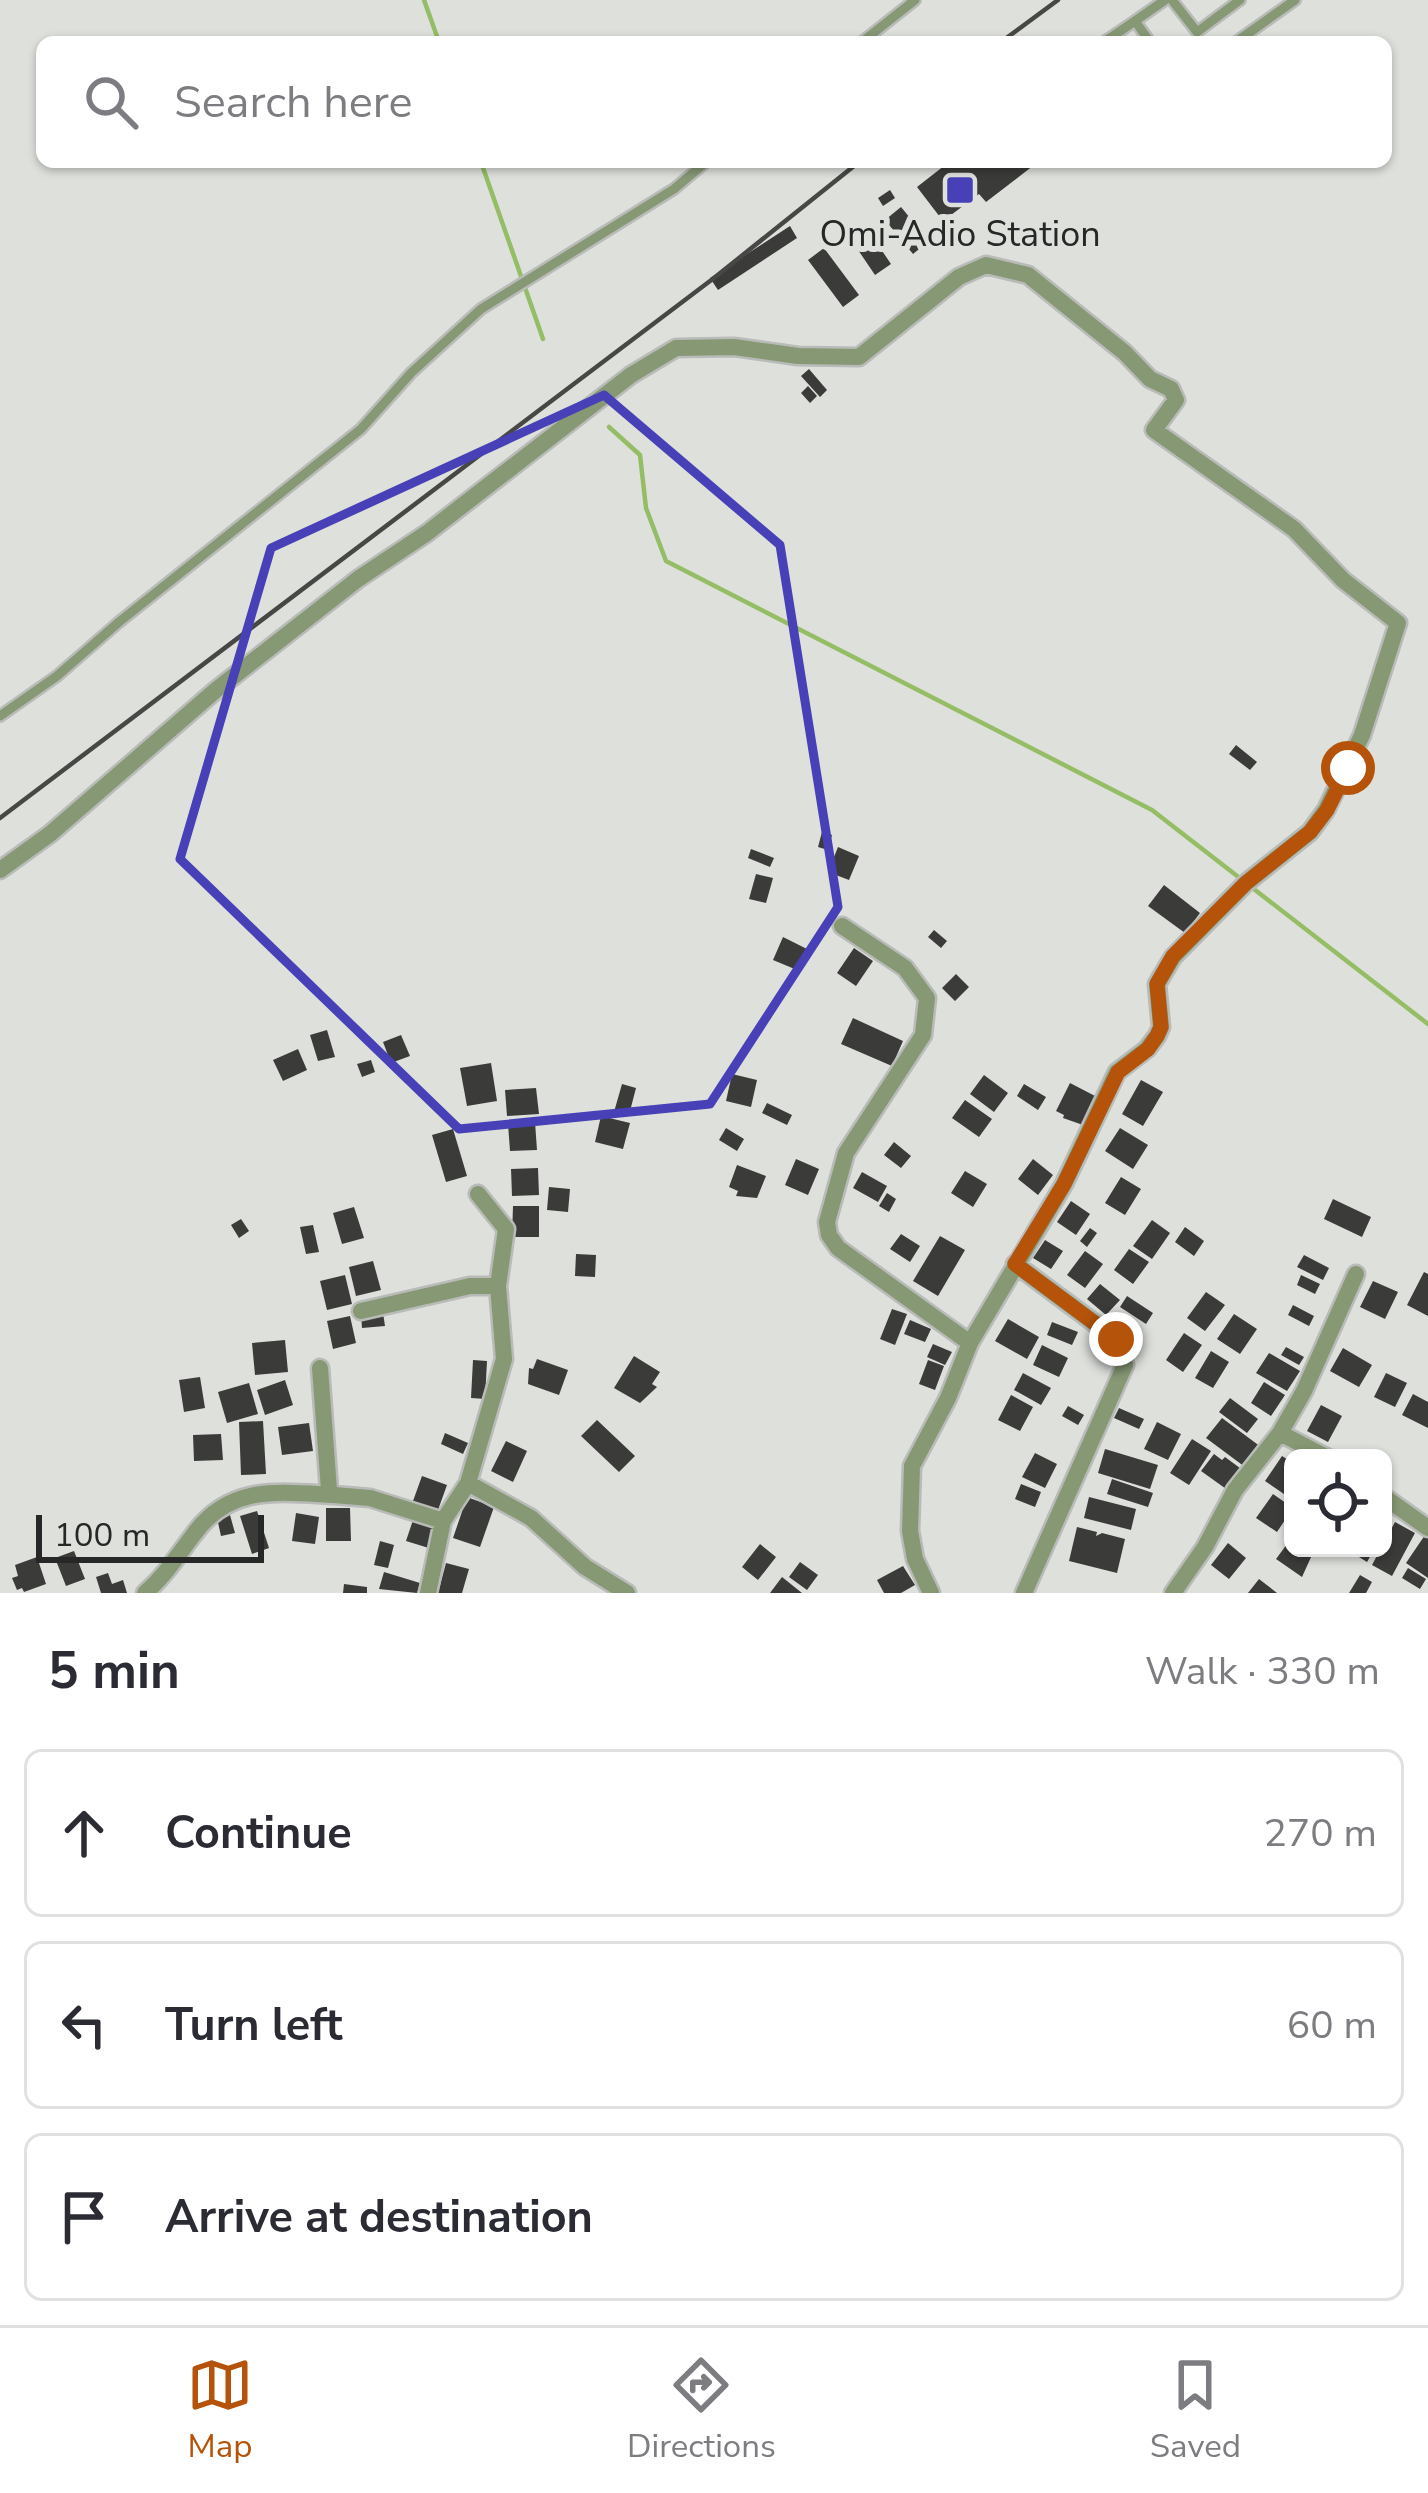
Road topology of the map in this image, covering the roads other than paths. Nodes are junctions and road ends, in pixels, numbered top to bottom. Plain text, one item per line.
1 (915, 0) edge
2 (1169, 0) edge
3 (1240, 0) edge
4 (1295, 0) edge
5 (1135, 21) junction
6 (870, 36) edge
7 (1114, 36) edge
8 (1146, 36) edge
9 (1244, 36) edge
10 (699, 168) edge
11 (0, 716) edge
12 (0, 870) edge
13 (842, 926) dead end
14 (478, 1194) dead end
15 (1015, 1264) junction
16 (1356, 1274) dead end
17 (498, 1286) junction
18 (361, 1311) dead end
19 (970, 1343) junction
20 (320, 1368) dead end
21 (1280, 1433) junction
22 (1311, 1449) edge
23 (468, 1483) junction
24 (334, 1495) junction
25 (1392, 1502) edge
26 (443, 1521) junction
27 (1428, 1528) edge
28 (145, 1593) edge
29 (428, 1593) edge
30 (627, 1593) edge
31 (931, 1593) edge
32 (1024, 1593) edge
33 (1173, 1593) edge

1 - 6 lane
2 - 3 lane
2 - 5 lane
4 - 9 lane
5 - 7 lane
5 - 8 lane
10 - 11 lane
12 - 15 street
13 - 19 street
14 - 17 street
15 - 19 street
15 - 32 street
16 - 21 street
17 - 18 street
17 - 23 street
19 - 31 street
20 - 24 street
21 - 22 street
21 - 33 street
23 - 26 street
23 - 30 street
24 - 26 street
24 - 28 street
25 - 27 street
26 - 29 street

